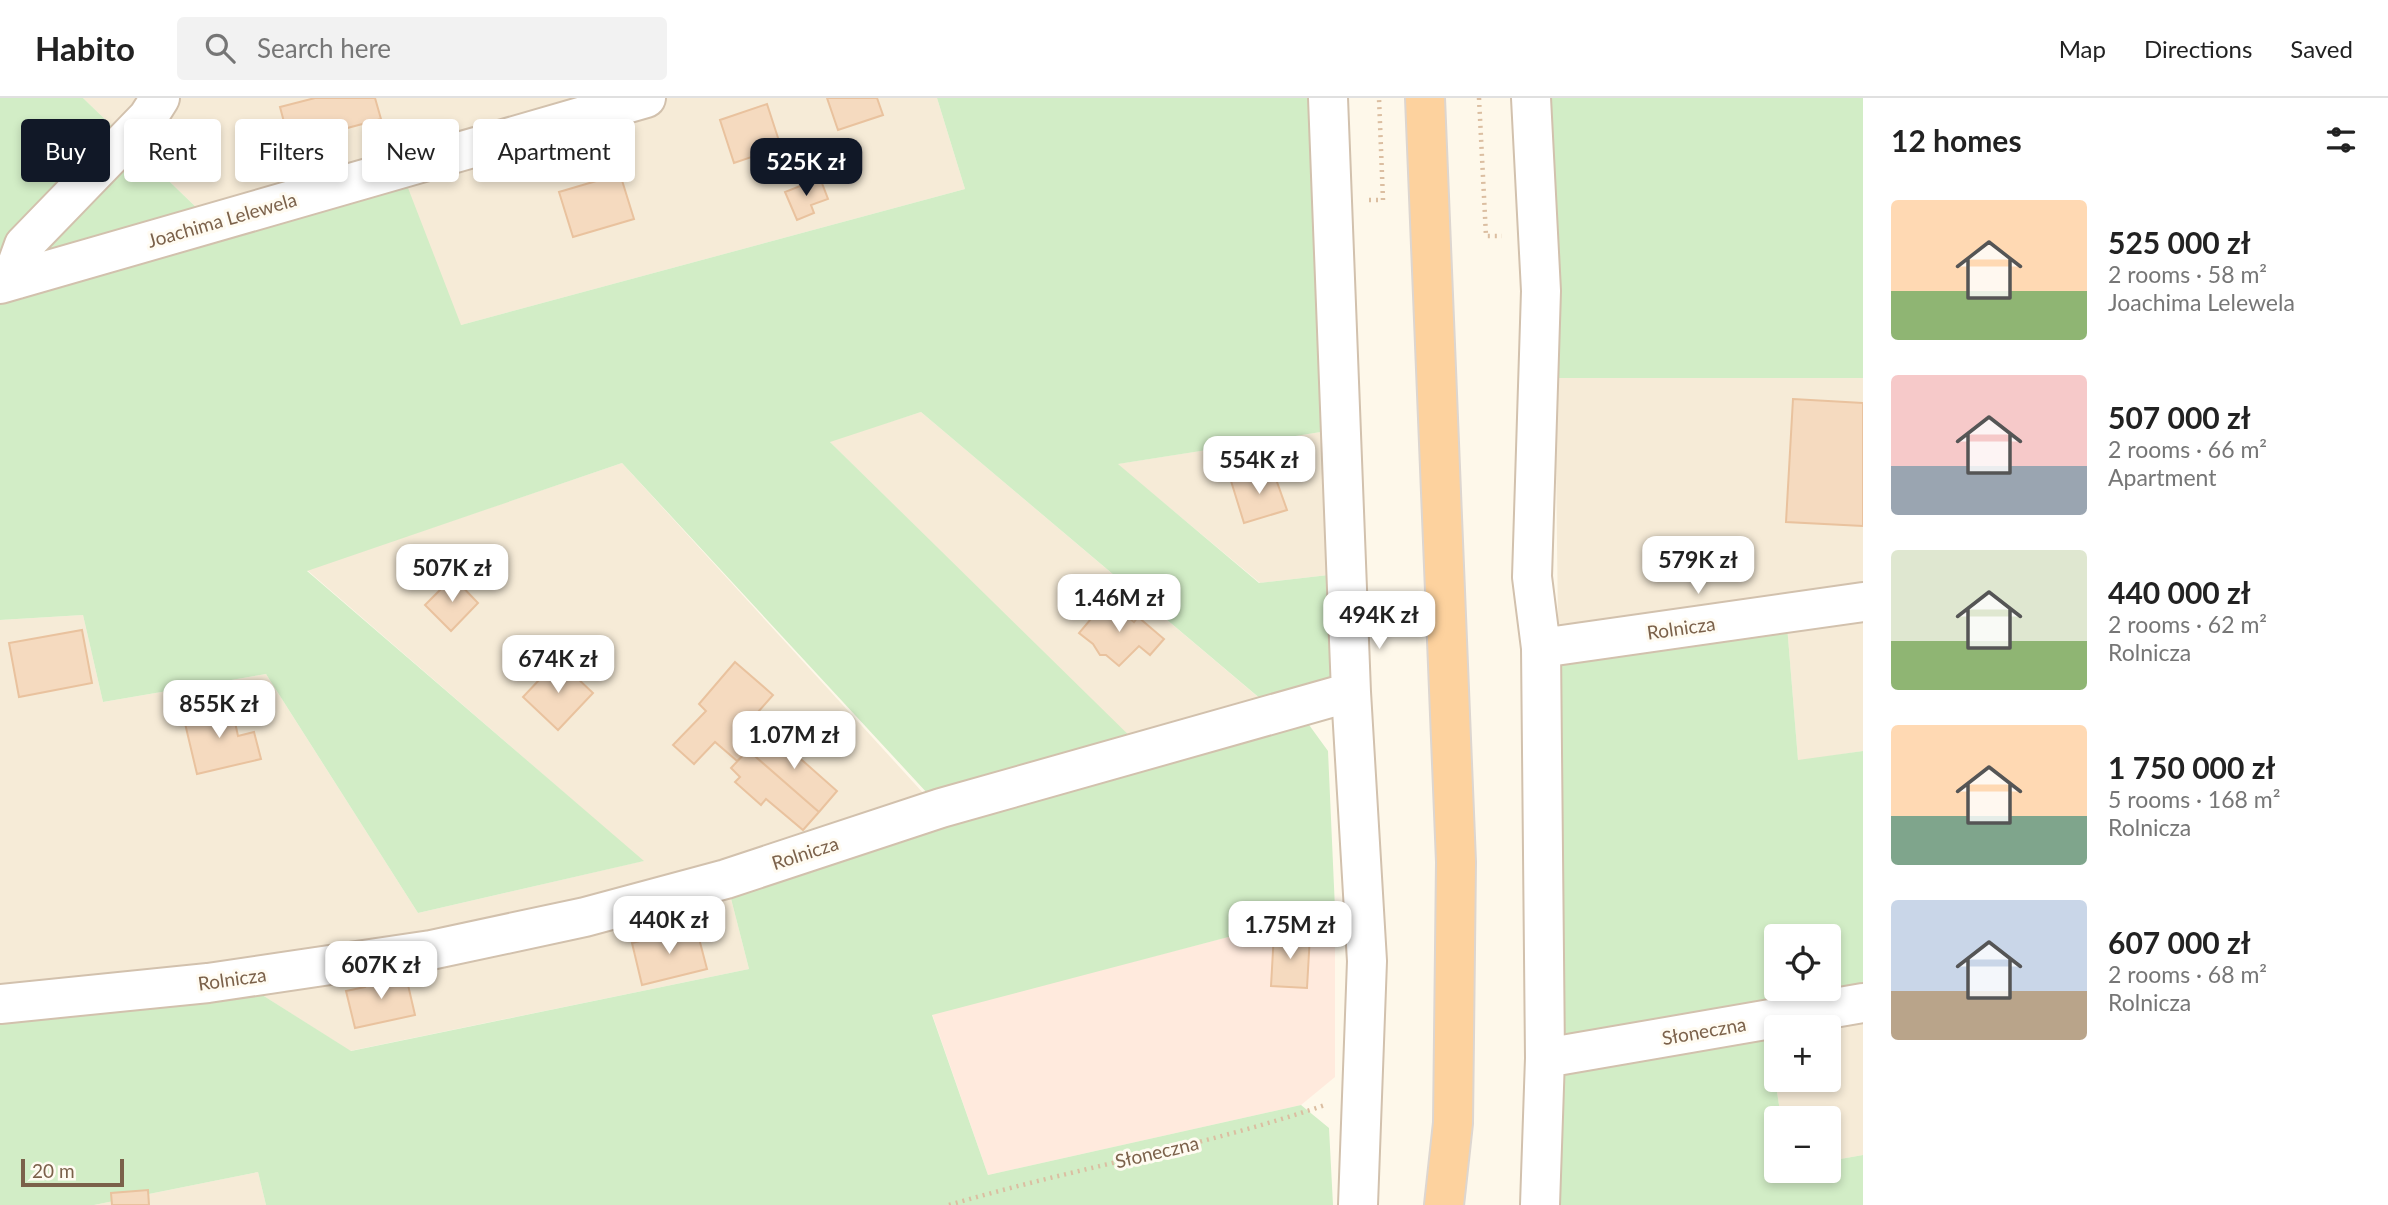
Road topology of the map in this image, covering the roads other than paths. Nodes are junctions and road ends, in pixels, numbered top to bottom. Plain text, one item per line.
1 (160, 98) edge
2 (646, 98) edge
3 (1328, 98) edge
4 (1425, 98) edge
5 (1531, 98) edge
6 (8, 281) edge
7 (1863, 602) edge
8 (1541, 648) junction
9 (1351, 692) junction
10 (1863, 1003) edge
11 (0, 1004) edge
12 (1545, 1058) junction
13 (1358, 1205) edge
14 (1444, 1205) edge
15 (1540, 1205) edge

1 - 6 street
2 - 6 street, Joachima Lelewela
3 - 9 street
4 - 14 highway
5 - 8 street
7 - 8 street, Rolnicza
8 - 12 street
9 - 11 street, Rolnicza
9 - 13 street
10 - 12 street, Słoneczna
12 - 15 street

